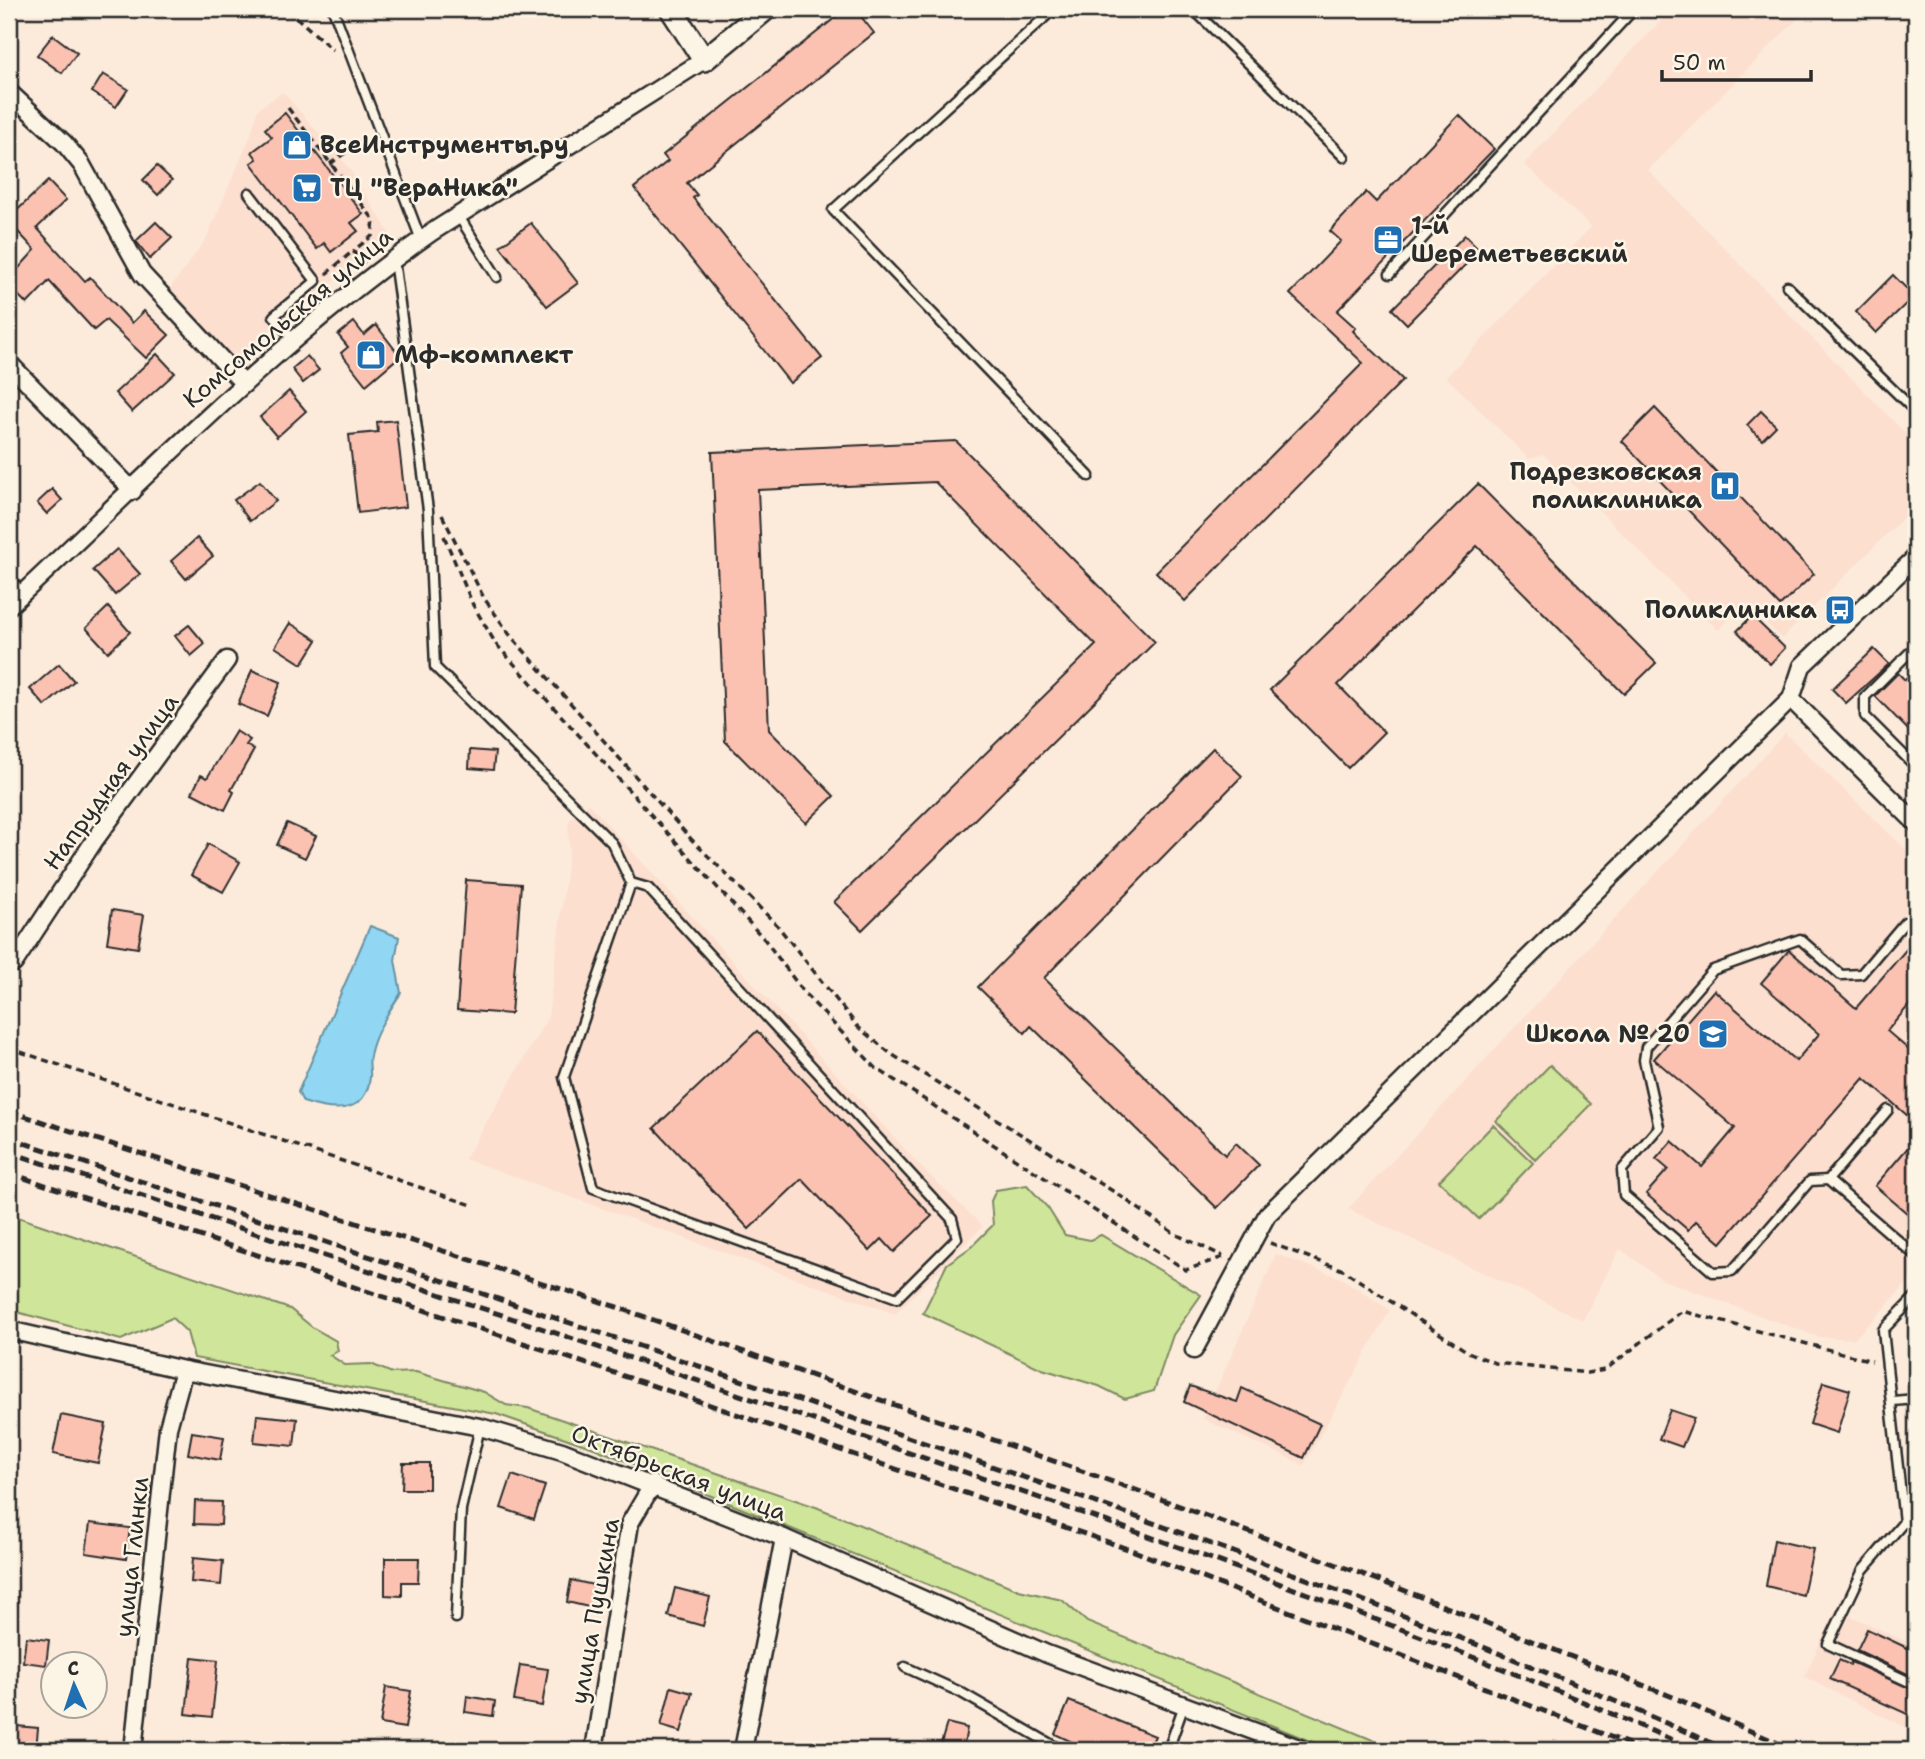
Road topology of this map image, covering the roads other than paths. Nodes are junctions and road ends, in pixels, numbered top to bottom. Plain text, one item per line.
1 (333, 9) edge
2 (671, 9) edge
3 (766, 9) edge
4 (1054, 9) edge
5 (1193, 9) edge
6 (1634, 9) edge
7 (704, 60) junction
8 (9, 92) edge
9 (1344, 157) dead end
10 (249, 193) dead end
11 (458, 215) junction
12 (421, 240) junction
13 (394, 260) junction
14 (1390, 274) dead end
15 (497, 277) dead end
16 (1787, 286) dead end
17 (294, 341) junction
18 (9, 363) edge
19 (244, 384) junction
20 (1916, 412) edge
21 (1089, 476) dead end
22 (133, 491) junction
23 (1916, 557) edge
24 (9, 578) edge
25 (23, 593) junction
26 (9, 606) edge
27 (1916, 646) edge
28 (227, 660) dead end
29 (1791, 699) junction
30 (1916, 767) edge
31 (1916, 823) edge
32 (631, 883) junction
33 (1916, 922) edge
34 (9, 964) edge
35 (1888, 1110) dead end
36 (1828, 1180) junction
37 (1916, 1241) edge
38 (1913, 1253) edge
39 (1916, 1296) edge
40 (9, 1330) edge
41 (1194, 1350) dead end
42 (184, 1370) junction
43 (1916, 1399) edge
44 (1893, 1401) junction
45 (480, 1427) junction
46 (653, 1484) junction
47 (1904, 1522) junction
48 (1916, 1522) edge
49 (784, 1538) junction
50 (456, 1618) dead end
51 (905, 1667) dead end
52 (1916, 1685) edge
53 (1185, 1705) junction
54 (1296, 1749) edge
55 (133, 1750) edge
56 (594, 1750) edge
57 (743, 1750) edge
58 (1061, 1750) edge
59 (1168, 1750) edge

1 - 12 lane
2 - 7 street
3 - 7 street, Комсомольская улица
4 - 21 lane
5 - 9 lane
6 - 14 lane
7 - 11 street, Комсомольская улица
8 - 19 street
10 - 17 lane
11 - 12 street, Комсомольская улица
11 - 15 lane
12 - 13 street, Комсомольская улица
13 - 17 street, Комсомольская улица
13 - 32 lane
16 - 20 lane
17 - 19 street, Комсомольская улица
18 - 22 street
19 - 22 street, Комсомольская улица
22 - 25 street, Комсомольская улица
23 - 29 street
24 - 25 lane
25 - 26 street, Комсомольская улица
27 - 30 lane
28 - 34 street, Напрудная улица
29 - 31 street
29 - 41 street
32 - 32 lane
33 - 36 lane
35 - 36 lane
36 - 38 lane
37 - 38 lane
39 - 44 lane
40 - 42 street, Октябрьская улица
42 - 45 street, Октябрьская улица
42 - 55 street, улица Глинки
43 - 44 lane
44 - 47 lane
45 - 46 street, Октябрьская улица
45 - 50 lane
46 - 49 street, Октябрьская улица
46 - 56 street, улица Пушкина
47 - 48 lane
47 - 52 lane
49 - 53 street, Октябрьская улица
49 - 57 street
51 - 58 lane
53 - 54 street, Октябрьская улица
53 - 59 lane

